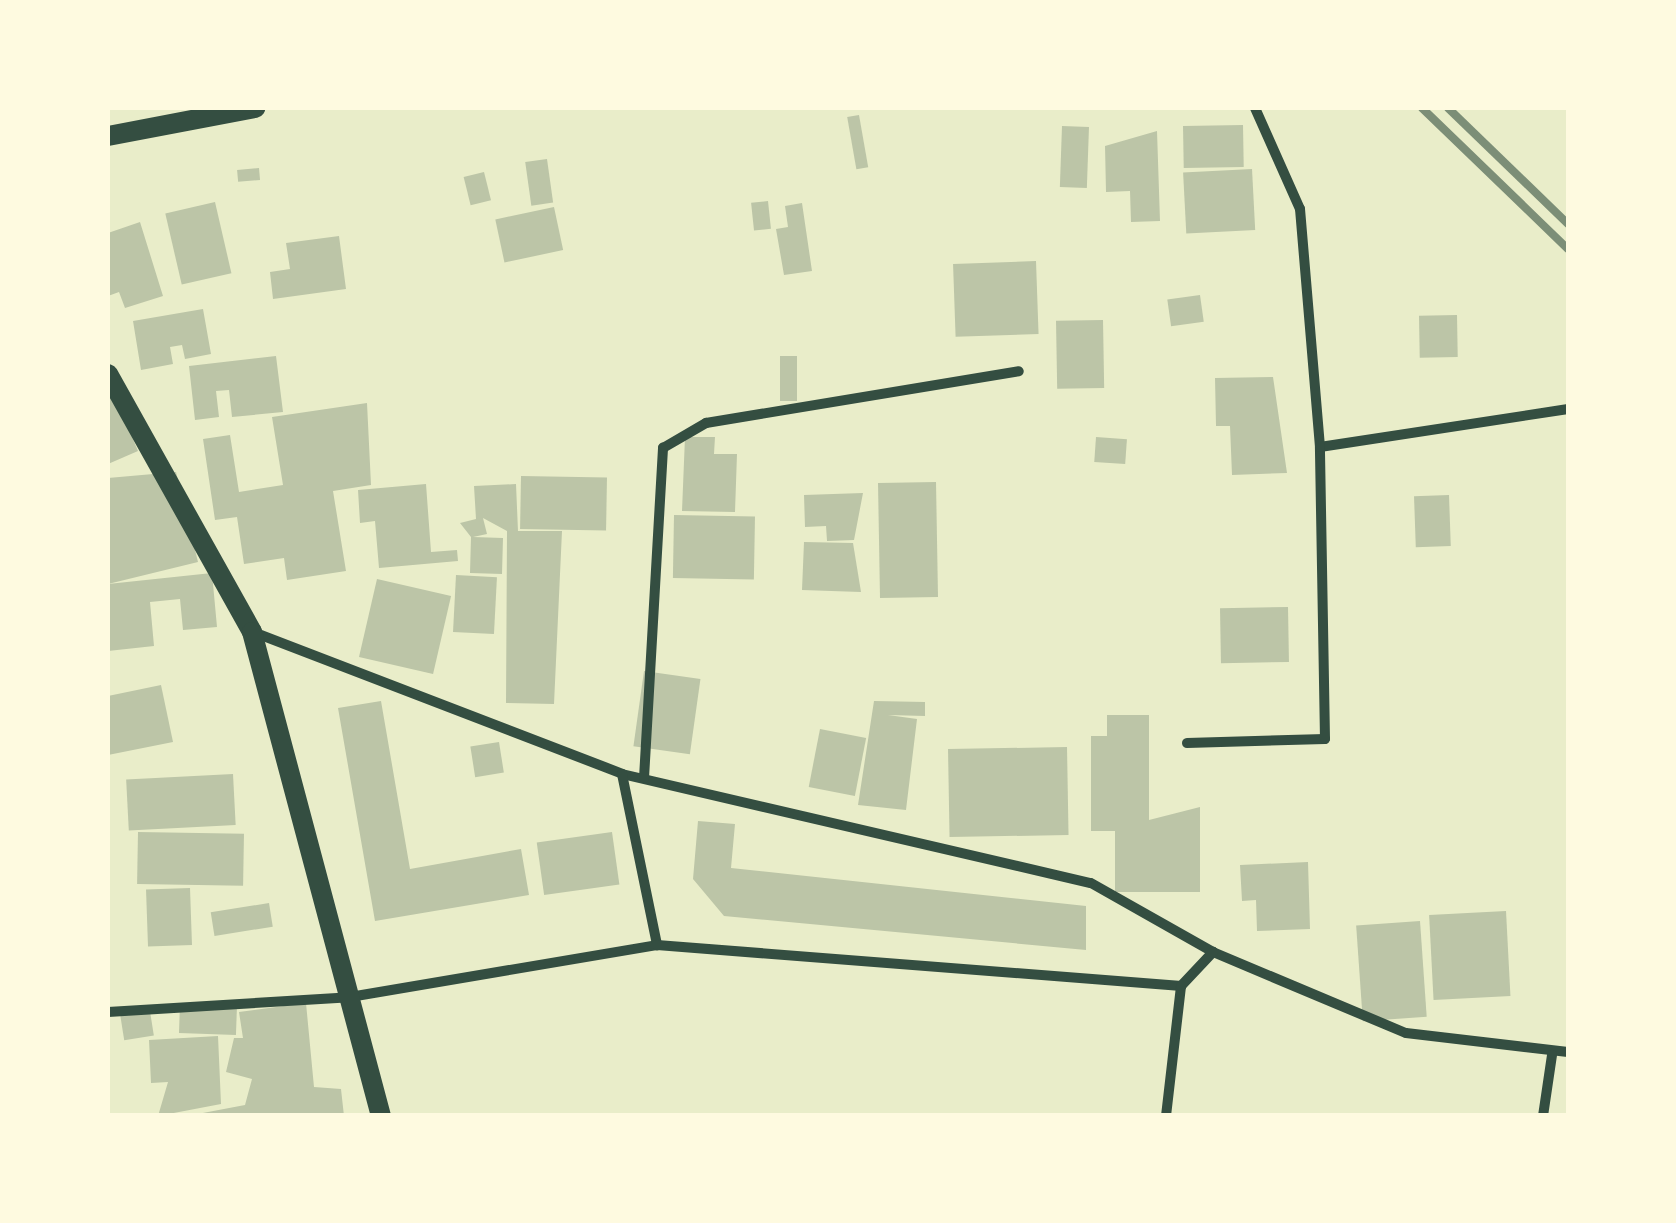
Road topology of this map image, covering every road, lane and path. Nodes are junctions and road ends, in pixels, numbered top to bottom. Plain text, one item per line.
1 (255, 108) edge
2 (1255, 108) edge
3 (108, 136) edge
4 (1019, 371) dead end
5 (108, 374) edge
6 (1568, 409) edge
7 (1320, 447) junction
8 (252, 632) junction
9 (1187, 742) dead end
10 (622, 774) junction
11 (644, 778) junction
12 (657, 945) junction
13 (1213, 952) junction
14 (1181, 986) junction
15 (350, 997) junction
16 (108, 1012) edge
17 (1568, 1052) edge
18 (1552, 1056) junction
19 (380, 1116) edge
20 (1166, 1116) edge
21 (1543, 1116) edge

1 - 3 main road
2 - 7 street
4 - 11 street
5 - 8 main road
6 - 7 street
7 - 9 street
8 - 10 street
8 - 15 main road
10 - 11 street
10 - 12 street
11 - 13 street
12 - 14 street
12 - 15 street
13 - 14 street
13 - 18 street
14 - 20 street
15 - 16 street
15 - 19 main road
17 - 18 street
18 - 21 street

